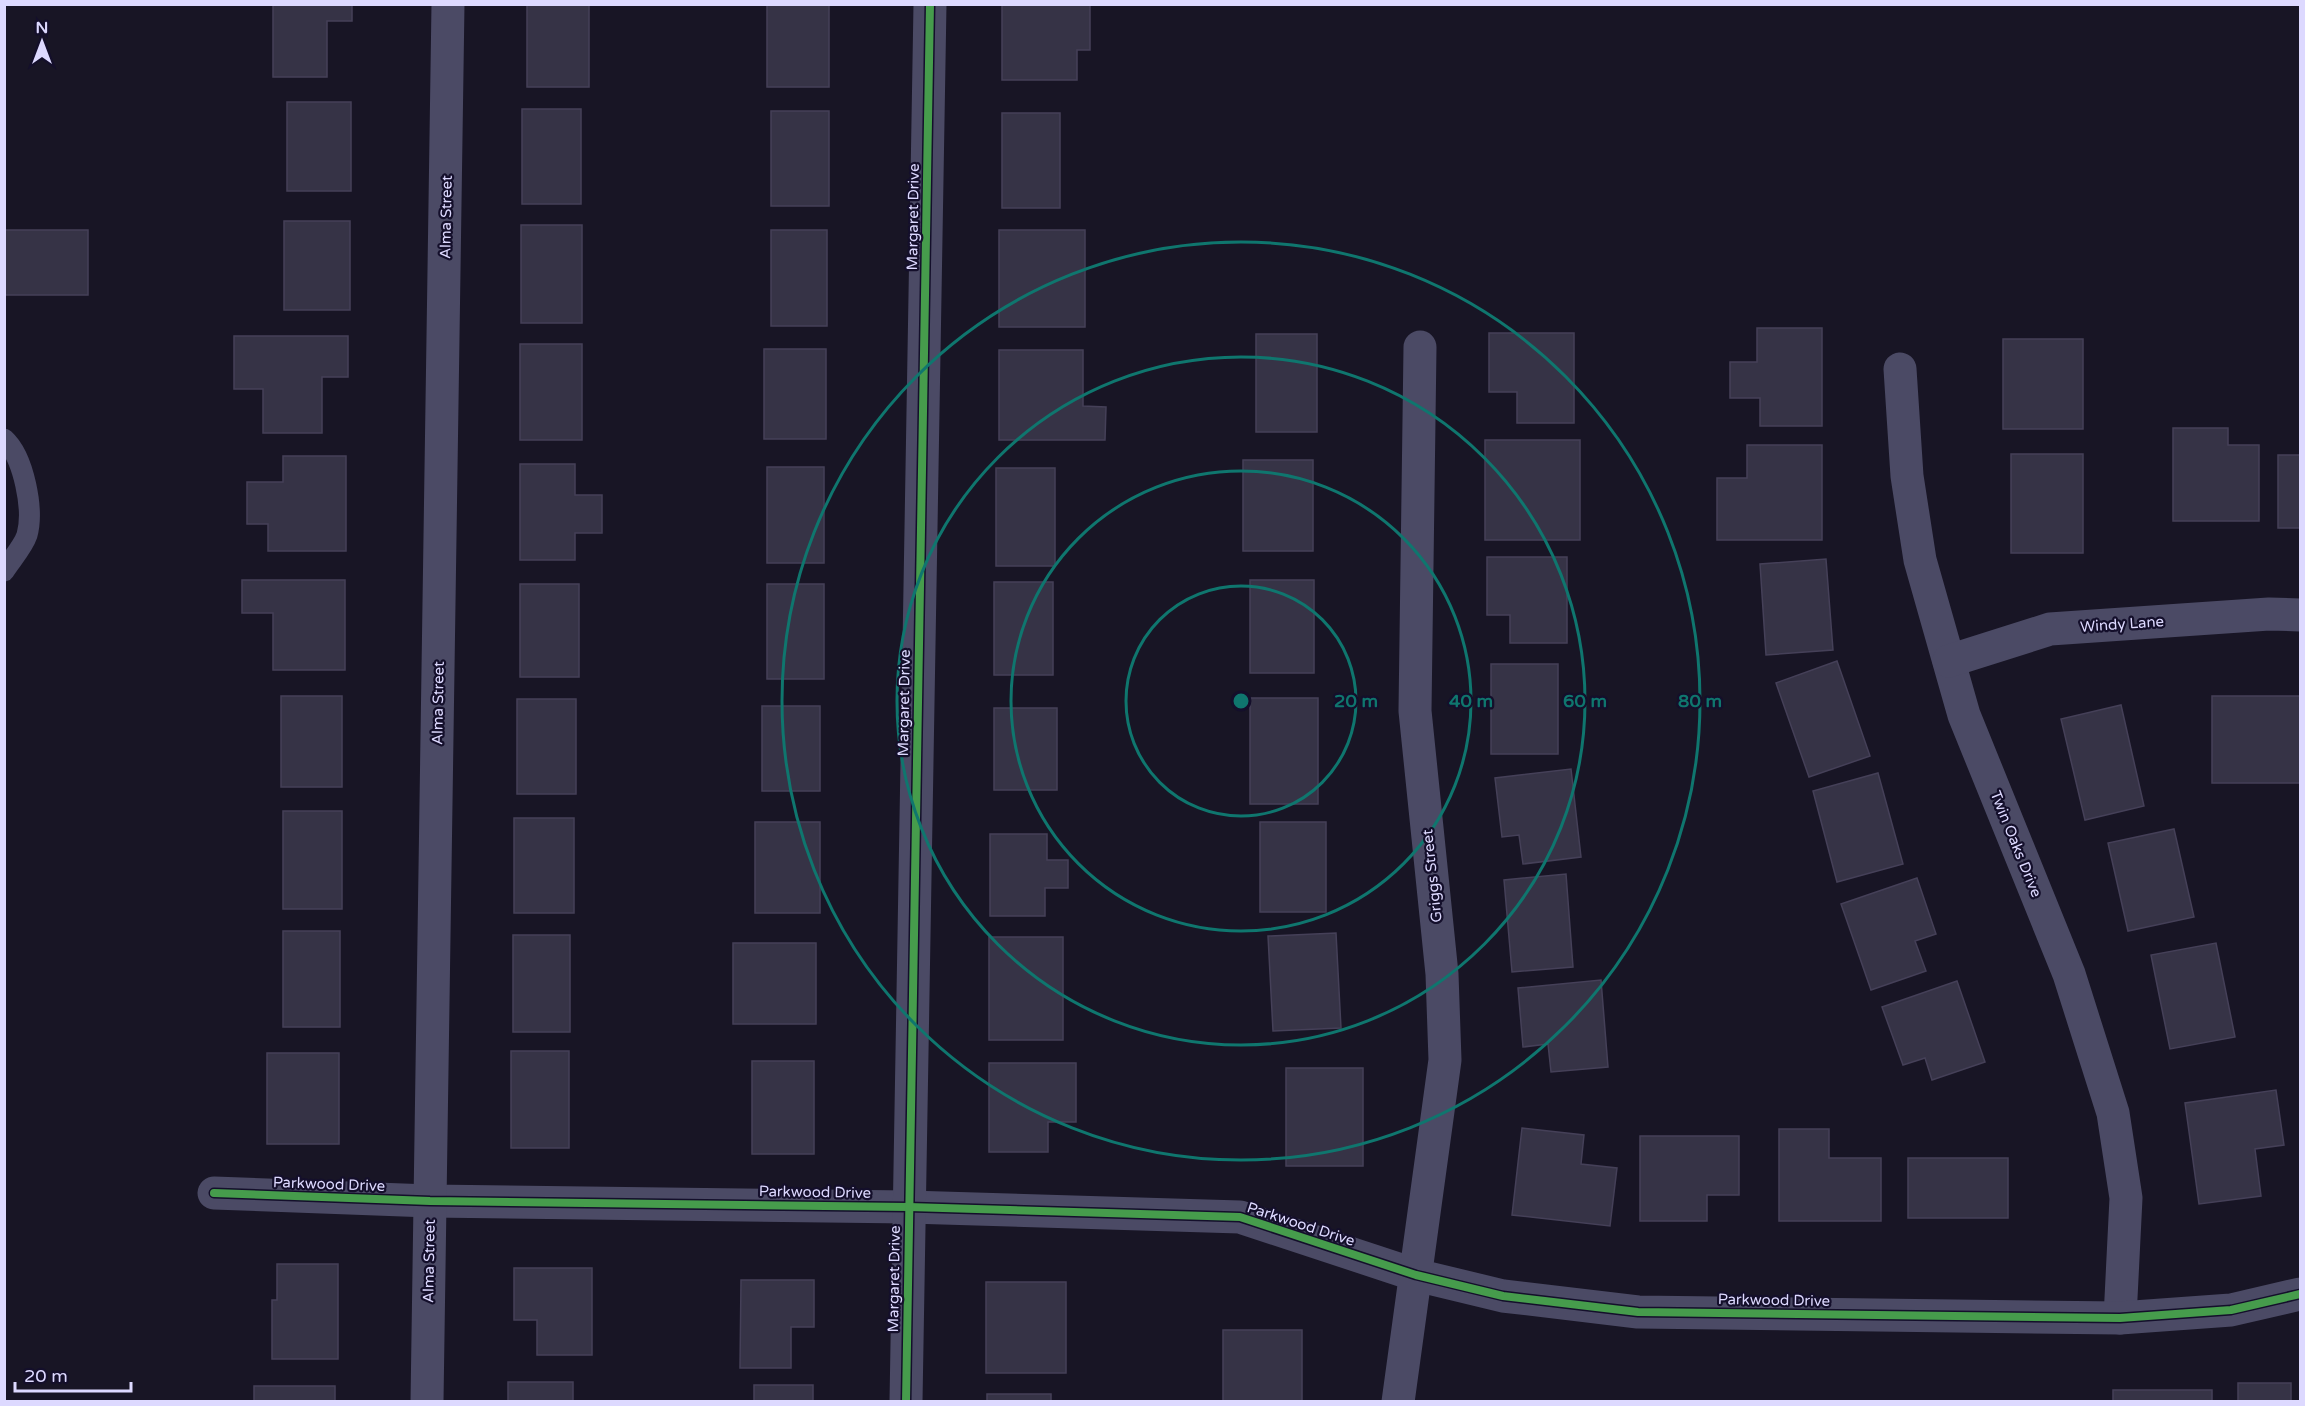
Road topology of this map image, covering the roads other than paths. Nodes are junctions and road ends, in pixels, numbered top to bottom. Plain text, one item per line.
1 (448, 4) edge
2 (930, 4) edge
3 (1420, 347) dead end
4 (1900, 369) dead end
5 (4, 439) edge
6 (4, 571) edge
7 (2301, 615) edge
8 (1949, 661) junction
9 (214, 1193) dead end
10 (430, 1202) junction
11 (909, 1207) junction
12 (1416, 1275) junction
13 (2301, 1294) edge
14 (2120, 1318) junction
15 (427, 1401) edge
16 (906, 1401) edge
17 (1398, 1401) edge

1 - 10 street, Alma Street
2 - 11 street, Margaret Drive
3 - 12 street, Griggs Street
4 - 8 street, Twin Oaks Drive
5 - 6 lane
7 - 8 street, Windy Lane
8 - 14 street, Twin Oaks Drive
9 - 10 street, Parkwood Drive
10 - 11 street, Parkwood Drive
10 - 15 street, Alma Street
11 - 12 street, Parkwood Drive
11 - 16 street, Margaret Drive
12 - 14 street, Parkwood Drive
12 - 17 street, Griggs Street
13 - 14 street, Parkwood Drive

